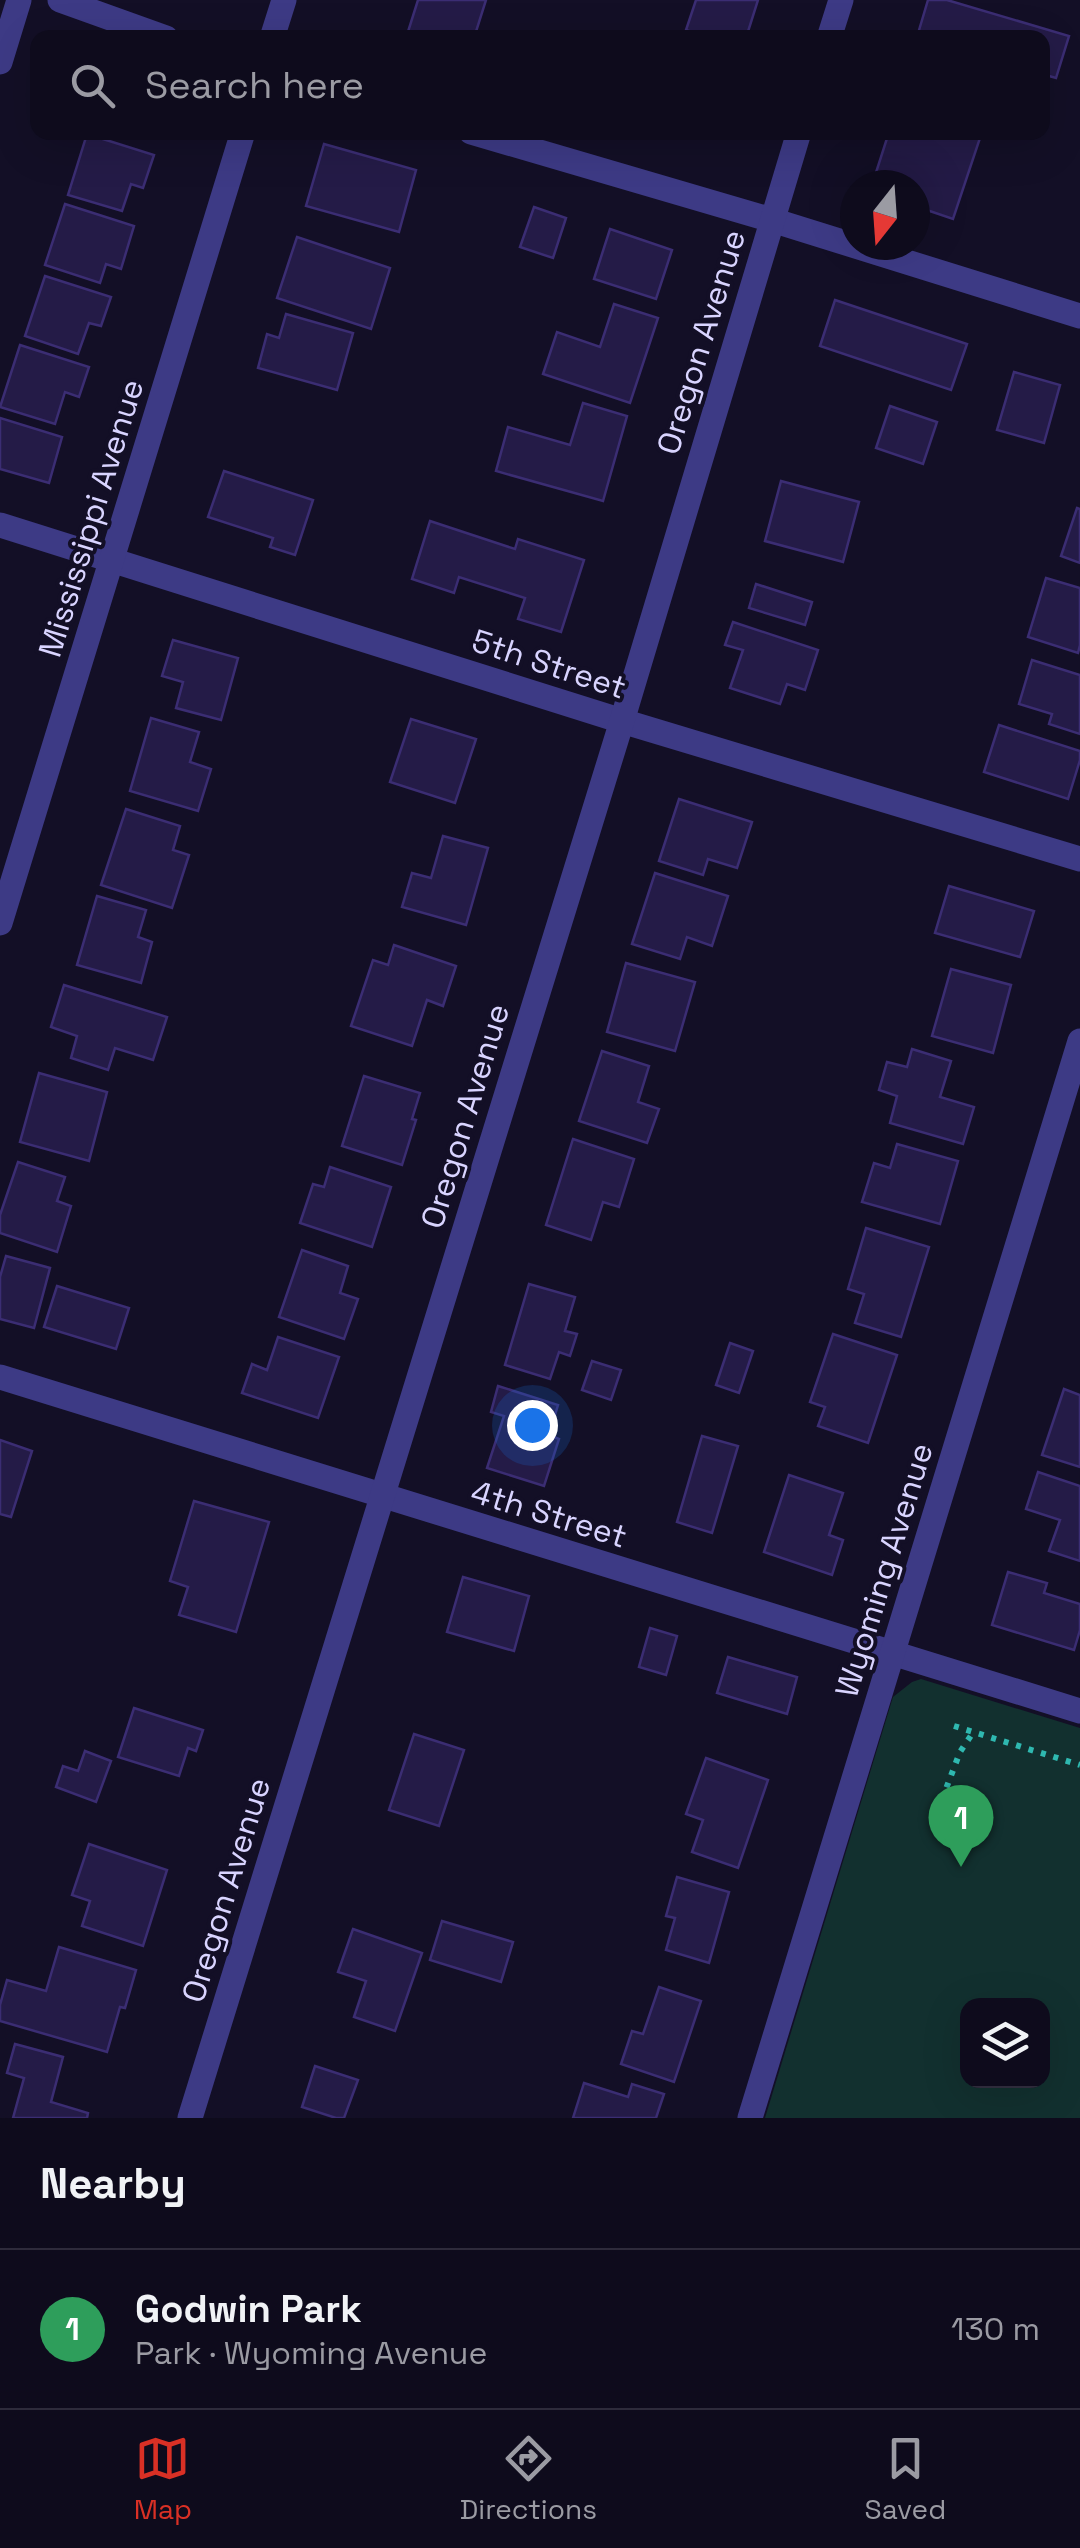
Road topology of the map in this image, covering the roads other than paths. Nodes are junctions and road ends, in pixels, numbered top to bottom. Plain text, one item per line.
1 (19, 0) edge
2 (60, 0) edge
3 (284, 0) edge
4 (841, 0) edge
5 (144, 30) edge
6 (275, 30) edge
7 (832, 30) edge
8 (0, 62) edge
9 (241, 140) edge
10 (498, 140) edge
11 (797, 140) edge
12 (772, 220) junction
13 (1080, 316) edge
14 (0, 524) edge
15 (112, 559) junction
16 (622, 721) junction
17 (1080, 859) edge
18 (0, 922) edge
19 (1080, 1041) edge
20 (0, 1377) edge
21 (381, 1496) junction
22 (893, 1654) junction
23 (1080, 1711) edge
24 (190, 2118) edge
25 (750, 2118) edge

1 - 8 street
2 - 5 street
3 - 6 street
4 - 7 street
9 - 15 street, Mississippi Avenue
10 - 12 street
11 - 12 street, Oregon Avenue
12 - 13 street
12 - 16 street, Oregon Avenue
14 - 15 street, 5th Street
15 - 16 street, 5th Street
15 - 18 street, Mississippi Avenue
16 - 17 street, 5th Street
16 - 21 street, Oregon Avenue
19 - 22 street, Wyoming Avenue
20 - 21 street, 4th Street
21 - 22 street, 4th Street
21 - 24 street, Oregon Avenue
22 - 23 street, 4th Street
22 - 25 street, Wyoming Avenue

